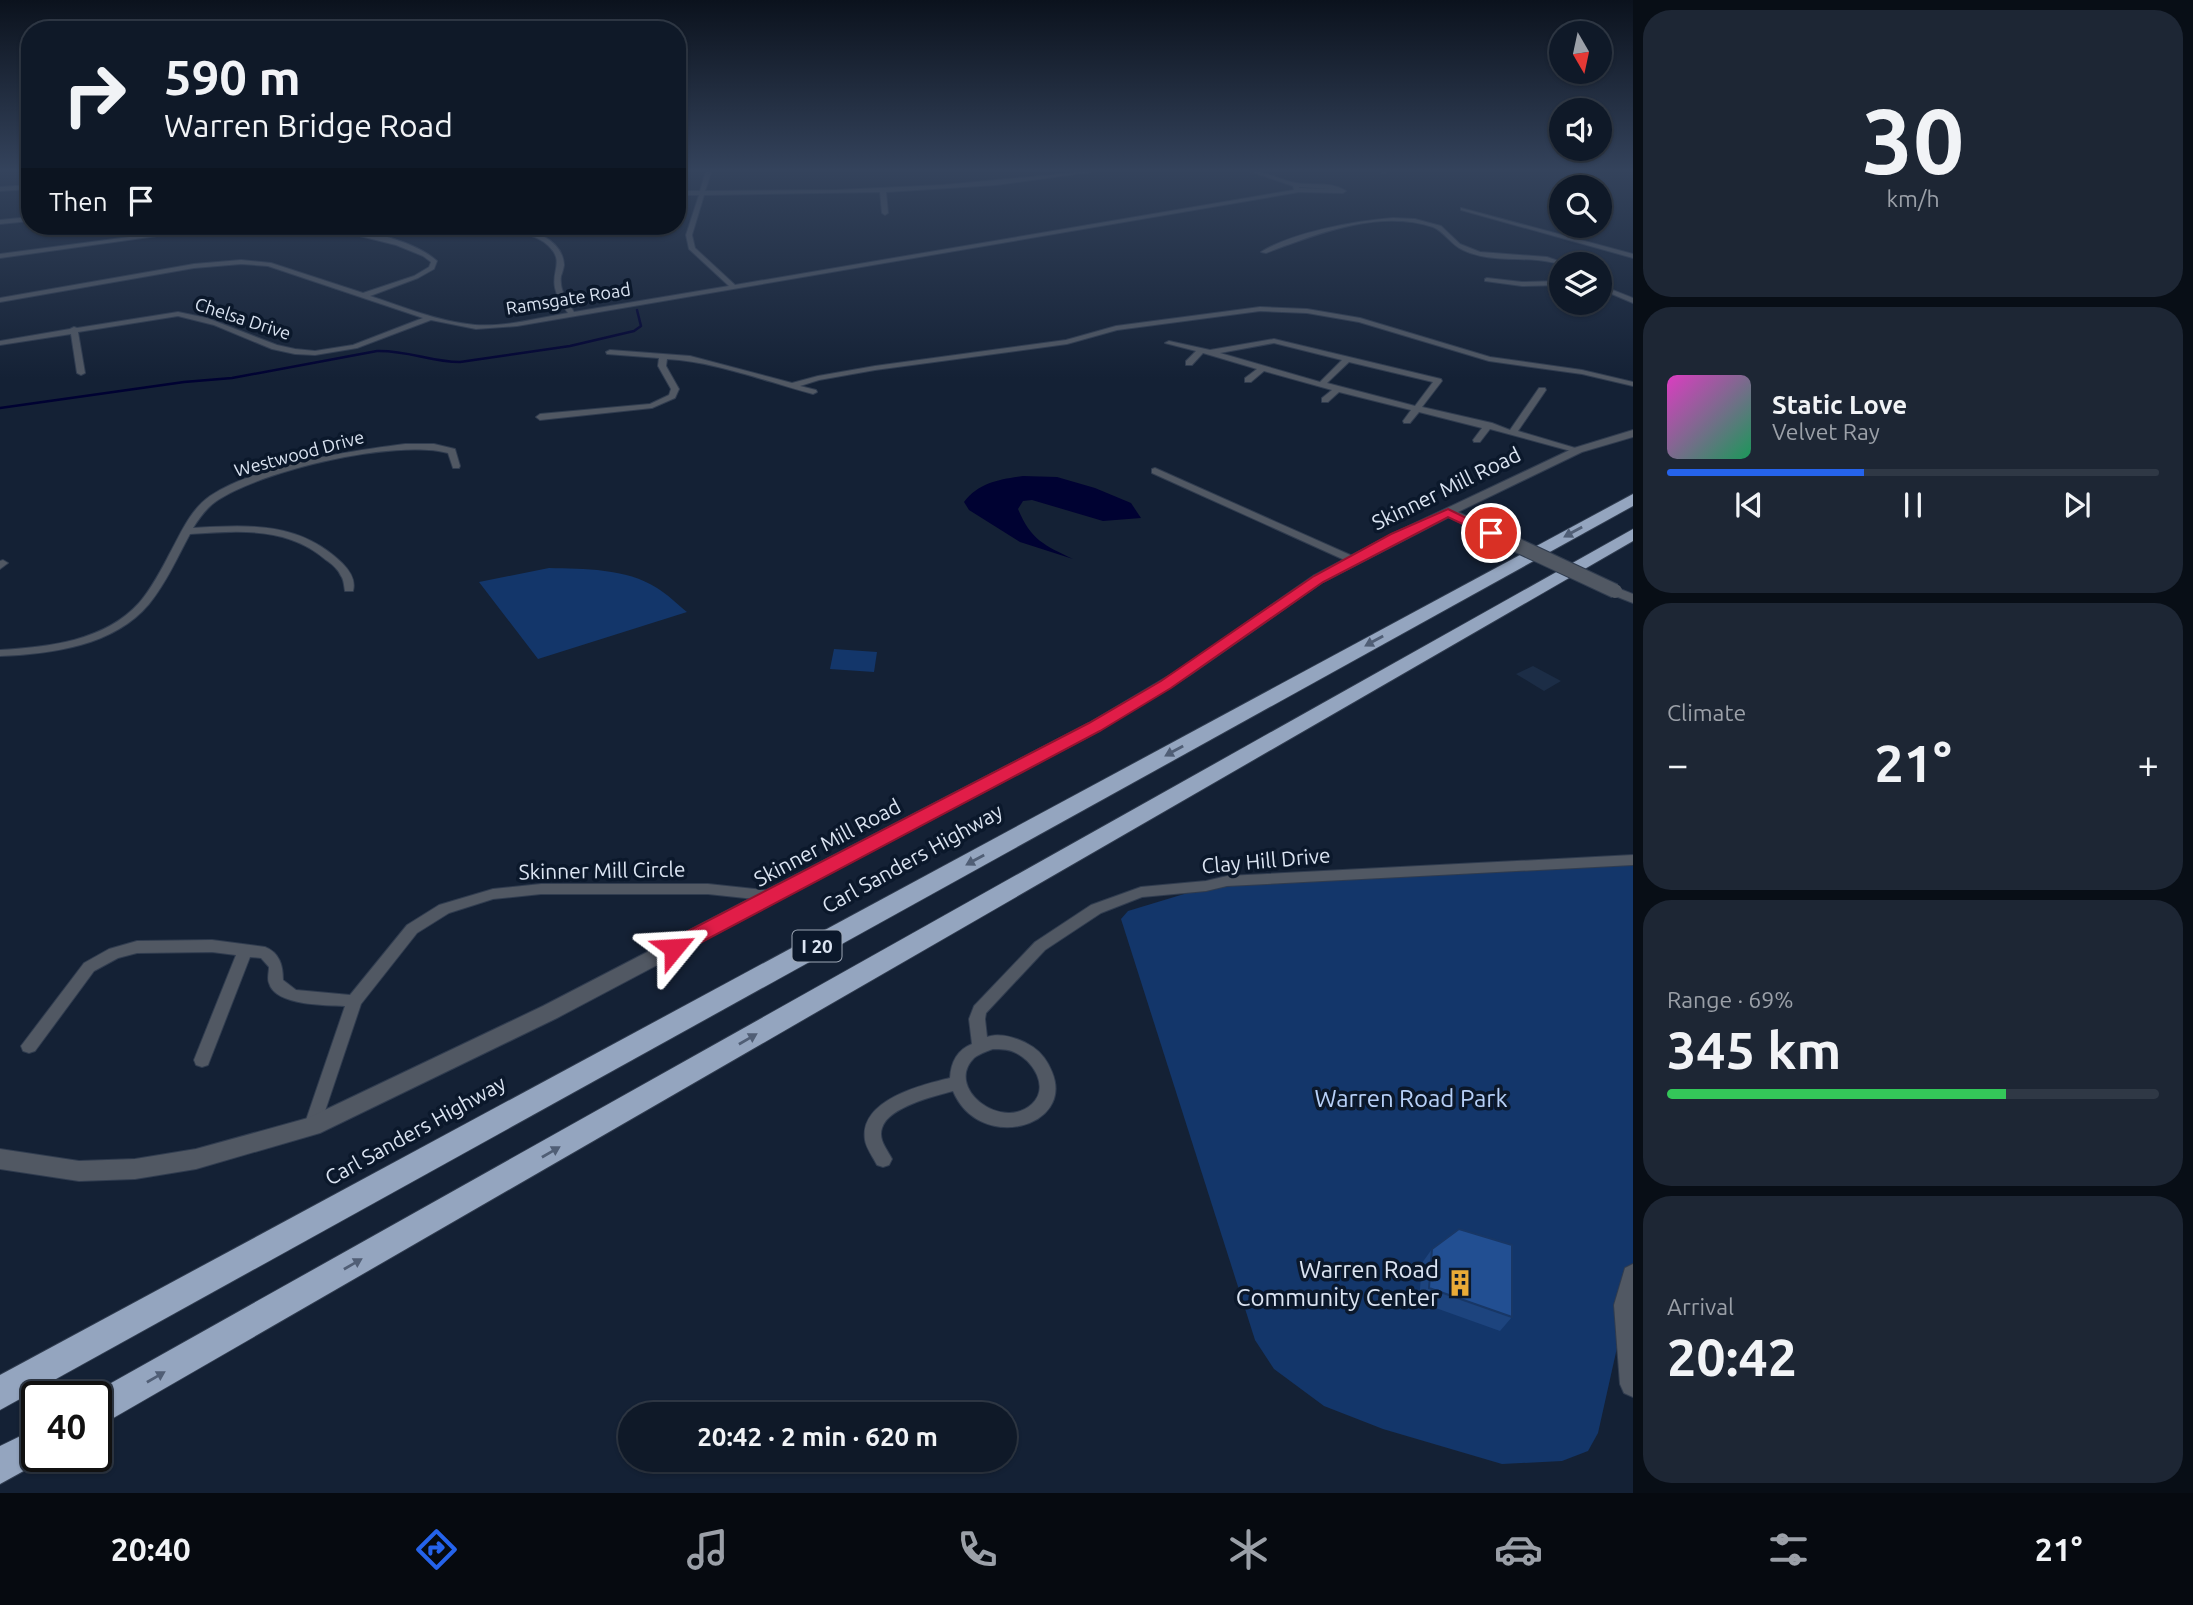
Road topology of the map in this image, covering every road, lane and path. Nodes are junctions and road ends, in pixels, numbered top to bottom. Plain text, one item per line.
1 (122, 240) edge
2 (379, 240) edge
3 (548, 240) edge
4 (690, 240) edge
5 (1018, 240) edge
6 (1299, 240) edge
7 (1452, 240) edge
8 (1574, 240) edge
9 (1264, 252) dead end
10 (0, 256) edge
11 (1633, 256) edge
12 (1549, 260) edge
13 (1487, 280) dead end
14 (1549, 283) edge
15 (734, 287) junction
16 (1612, 292) edge
17 (365, 295) junction
18 (0, 300) edge
19 (1633, 302) edge
20 (572, 314) junction
21 (430, 318) junction
22 (74, 329) junction
23 (1169, 342) dead end
24 (0, 344) edge
25 (1206, 351) junction
26 (610, 352) dead end
27 (663, 357) junction
28 (1348, 358) junction
29 (1189, 363) dead end
30 (1262, 369) junction
31 (81, 373) dead end
32 (1248, 380) dead end
33 (1322, 384) junction
34 (1633, 384) edge
35 (794, 385) junction
36 (1338, 388) junction
37 (1542, 390) dead end
38 (813, 392) dead end
39 (1325, 400) dead end
40 (1420, 408) junction
41 (540, 417) dead end
42 (1407, 421) dead end
43 (1489, 425) junction
44 (1513, 432) junction
45 (1633, 433) edge
46 (1477, 440) dead end
47 (1578, 450) junction
48 (456, 466) dead end
49 (1156, 471) dead end
50 (1633, 499) edge
51 (1448, 512) junction
52 (188, 531) junction
53 (1633, 534) edge
54 (1353, 560) junction
55 (349, 589) dead end
56 (1633, 599) edge
57 (0, 653) edge
58 (1633, 860) edge
59 (774, 896) junction
60 (245, 950) junction
61 (354, 1001) junction
62 (29, 1045) dead end
63 (979, 1045) junction
64 (202, 1060) dead end
65 (957, 1083) junction
66 (312, 1126) junction
67 (0, 1159) edge
68 (883, 1159) dead end
69 (1633, 1276) edge
70 (1633, 1384) edge
71 (0, 1393) edge
72 (112, 1402) edge
73 (21, 1454) edge
74 (0, 1466) edge

1 - 10 street
2 - 17 street
3 - 20 street
4 - 15 street
5 - 15 street, Ramsgate Road
6 - 9 street
7 - 12 street
8 - 11 street
13 - 14 street
15 - 20 street, Ramsgate Road
16 - 19 street
17 - 18 street, Ramsgate Road
17 - 21 street, Ramsgate Road
20 - 21 street, Ramsgate Road
21 - 22 street, Chelsa Drive
22 - 24 street, Chelsa Drive
22 - 31 street
23 - 25 street
25 - 28 street
25 - 29 street
25 - 30 street
26 - 27 street
27 - 35 street
27 - 41 street
28 - 33 street
28 - 40 street
30 - 32 street
30 - 33 street
33 - 36 street
34 - 35 street
35 - 38 street
36 - 39 street
36 - 40 street
37 - 44 street
40 - 42 street
40 - 43 street
43 - 44 street
43 - 46 street
44 - 47 street
45 - 47 street, Skinner Mill Road
47 - 51 street, Skinner Mill Road
48 - 52 street, Westwood Drive
49 - 54 street
50 -> 71 highway, Carl Sanders Highway / I 20
51 - 54 street, Skinner Mill Road
51 - 56 street, bridge
52 - 55 street
52 - 57 street, Westwood Drive
72 -> 53 highway, I 20
54 - 59 street, Skinner Mill Road
58 - 63 street, Clay Hill Drive
59 - 61 street, Skinner Mill Circle
59 - 66 street, Skinner Mill Road
60 - 61 street
60 - 62 street
60 - 64 street
61 - 66 street, Skinner Mill Circle
63 - 65 street
63 - 65 street
65 - 68 street
66 - 67 street, Skinner Mill Road
69 - 70 street
73 - 74 highway

